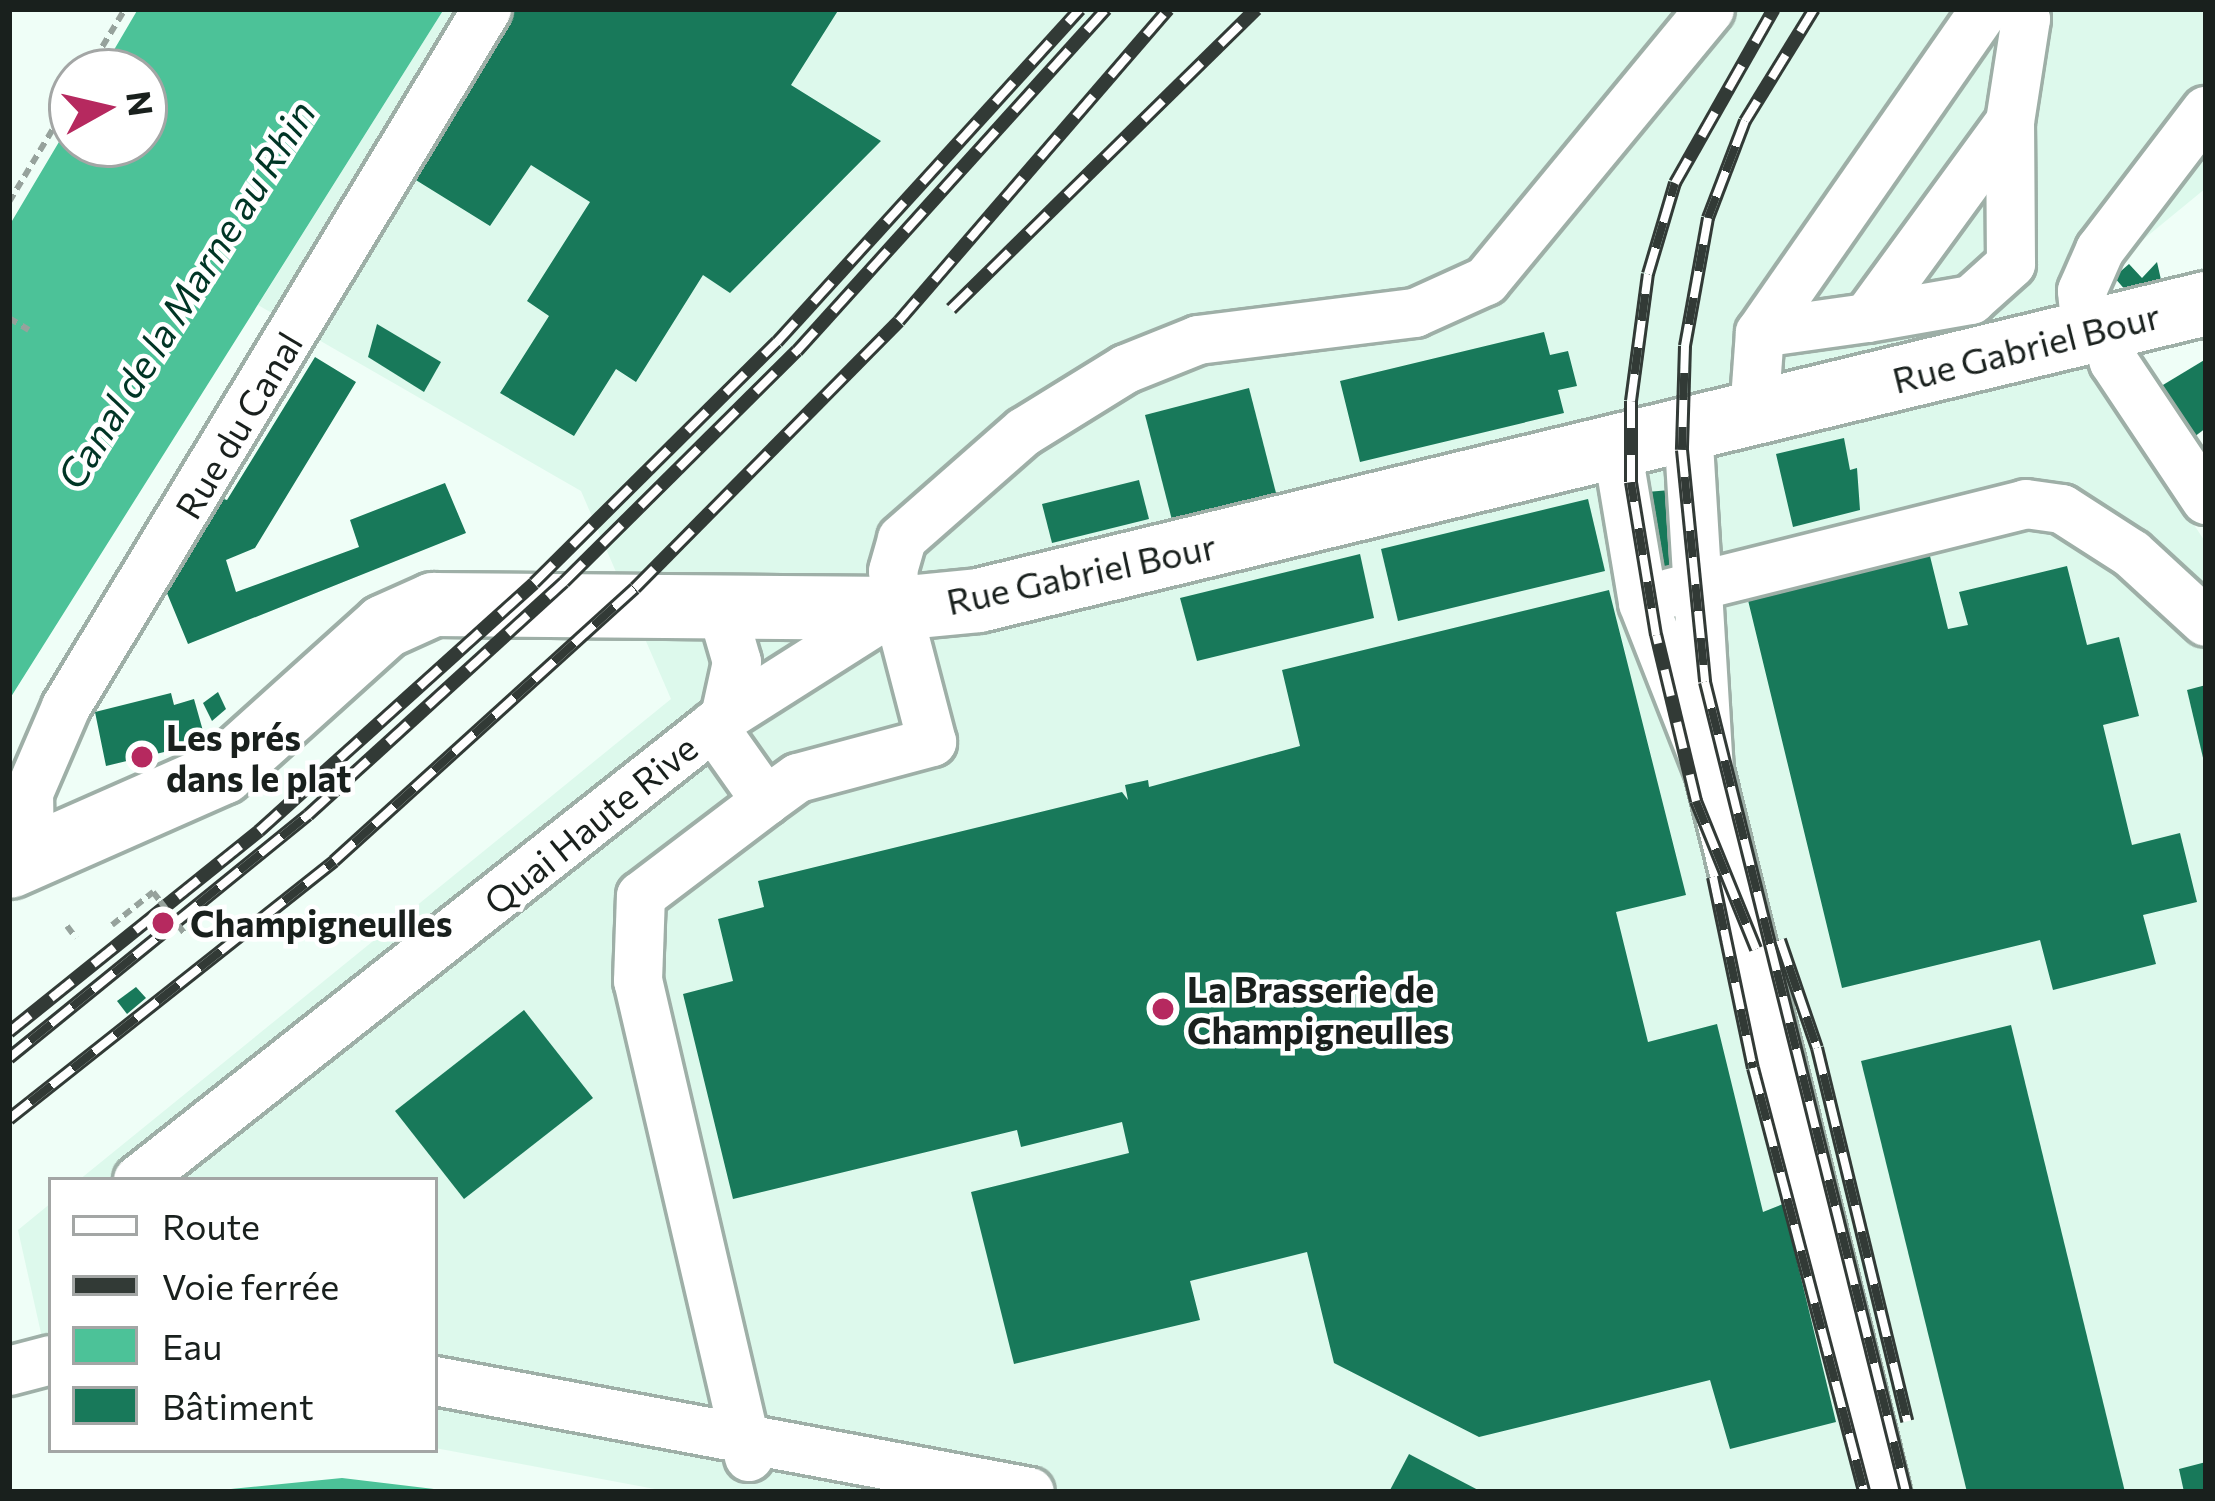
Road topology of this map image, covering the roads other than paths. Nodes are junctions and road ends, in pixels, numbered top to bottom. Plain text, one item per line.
1 (488, 9) edge
2 (1710, 9) edge
3 (1985, 9) edge
4 (2018, 9) edge
5 (2206, 111) edge
6 (2010, 122) junction
7 (2206, 303) edge
8 (1867, 318) junction
9 (2095, 330) junction
10 (1760, 333) junction
11 (1754, 413) junction
12 (1688, 430) junction
13 (1617, 447) junction
14 (2206, 500) edge
15 (1699, 584) junction
16 (1643, 603) junction
17 (741, 607) junction
18 (897, 608) junction
19 (2206, 622) edge
20 (769, 689) junction
21 (719, 722) junction
22 (1709, 771) junction
23 (766, 801) junction
24 (19, 860) edge
25 (142, 1177) edge
26 (48, 1361) edge
27 (9, 1370) edge
28 (438, 1383) edge
29 (747, 1449) junction
30 (1030, 1492) edge
31 (1886, 1492) edge

1 - 24 street, Rue du Canal
2 - 18 street
3 - 10 street
4 - 6 street
5 - 9 street
6 - 8 street
6 - 8 street
7 - 9 main road, Rue Gabriel Bour
8 - 10 street
9 - 11 main road, Rue Gabriel Bour
9 - 14 street
10 - 11 street
11 - 12 main road, Rue Gabriel Bour
12 - 13 main road, Rue Gabriel Bour
12 - 15 street
13 - 16 street
13 - 18 main road, Rue Gabriel Bour
15 - 16 street
15 - 19 street
15 - 22 street
16 - 22 street
17 - 18 main road, Rue Gabriel Bour
17 - 20 street
17 - 21 street, Quai Haute Rive
17 - 24 main road, Rue Gabriel Bour
18 - 20 street
18 - 23 street
20 - 21 street
21 - 23 street
21 - 25 street, Quai Haute Rive
22 - 31 street
23 - 29 street
26 - 27 street
28 - 29 street
29 - 30 street

